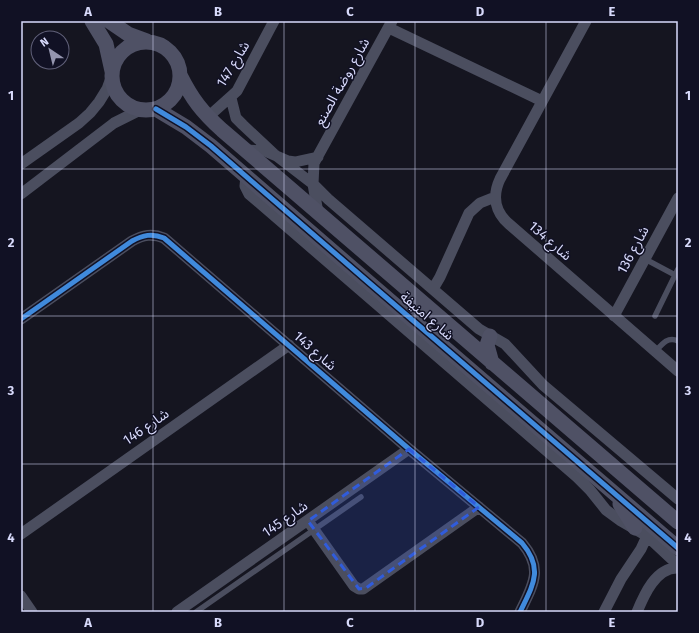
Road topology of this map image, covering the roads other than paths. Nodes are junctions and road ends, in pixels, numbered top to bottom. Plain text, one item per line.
1 (92, 21) edge
2 (109, 21) edge
3 (274, 21) edge
4 (586, 21) edge
5 (390, 24) edge
6 (150, 42) junction
7 (112, 73) junction
8 (180, 75) junction
9 (231, 98) junction
10 (542, 101) junction
11 (156, 109) junction
12 (140, 110) junction
13 (208, 117) junction
14 (245, 150) junction
15 (274, 154) junction
16 (318, 157) junction
17 (21, 164) edge
18 (246, 176) junction
19 (313, 184) junction
20 (21, 194) edge
21 (495, 197) junction
22 (678, 198) edge
23 (318, 213) junction
24 (645, 259) junction
25 (677, 272) edge
26 (433, 289) junction
27 (614, 316) junction
28 (655, 316) dead end
29 (21, 319) edge
30 (490, 336) junction
31 (678, 341) edge
32 (289, 345) junction
33 (656, 352) junction
34 (492, 363) junction
35 (678, 371) edge
36 (409, 449) junction
37 (614, 492) junction
38 (361, 497) dead end
39 (678, 499) edge
40 (479, 507) junction
41 (678, 522) edge
42 (311, 526) junction
43 (641, 532) junction
44 (21, 534) edge
45 (678, 548) edge
46 (678, 567) edge
47 (234, 579) junction
48 (21, 596) edge
49 (32, 612) edge
50 (177, 612) edge
51 (196, 612) edge
52 (520, 612) edge
53 (604, 612) edge
54 (636, 612) edge

1 - 7 street
2 - 6 street
3 - 9 street, شارع 147
4 - 10 street
5 - 10 street
5 - 16 street, شارع روضة الصنع
6 - 7 street
6 - 8 street
7 - 12 street
7 - 17 street
8 - 11 street
8 - 13 street, شارع امنيفة
9 - 13 street, شارع 147
9 - 15 street
10 - 21 street
11 - 12 street
11 - 18 street, شارع امنيفة
12 - 20 street
13 - 14 street, شارع امنيفة
14 - 15 street
14 - 23 street, شارع امنيفة
15 - 16 street
15 - 19 street
16 - 19 street, شارع روضة الصنع
18 - 37 street, شارع امنيفة
18 - 43 street
19 - 23 street, شارع روضة الصنع
19 - 26 street
21 - 26 street
21 - 27 street, شارع 134
22 - 24 street, شارع 136
23 - 34 street, شارع امنيفة
24 - 25 lane
24 - 27 street, شارع 136
25 - 28 lane
26 - 30 street
27 - 33 street, شارع 134
29 - 32 street, شارع 143
30 - 34 street
30 - 39 street
31 - 33 lane
32 - 36 street, شارع 143
32 - 44 street, شارع 146
33 - 35 street, شارع 134
34 - 41 street, شارع امنيفة
36 - 40 street, شارع 143
36 - 42 street, شارع 145
37 - 43 street
37 - 45 street, شارع امنيفة
38 - 42 lane
40 - 42 street
40 - 52 street, شارع 143
42 - 47 street, شارع 145
43 - 46 street
43 - 53 street
46 - 54 street
47 - 50 street, شارع 145
47 - 51 lane
48 - 49 street

